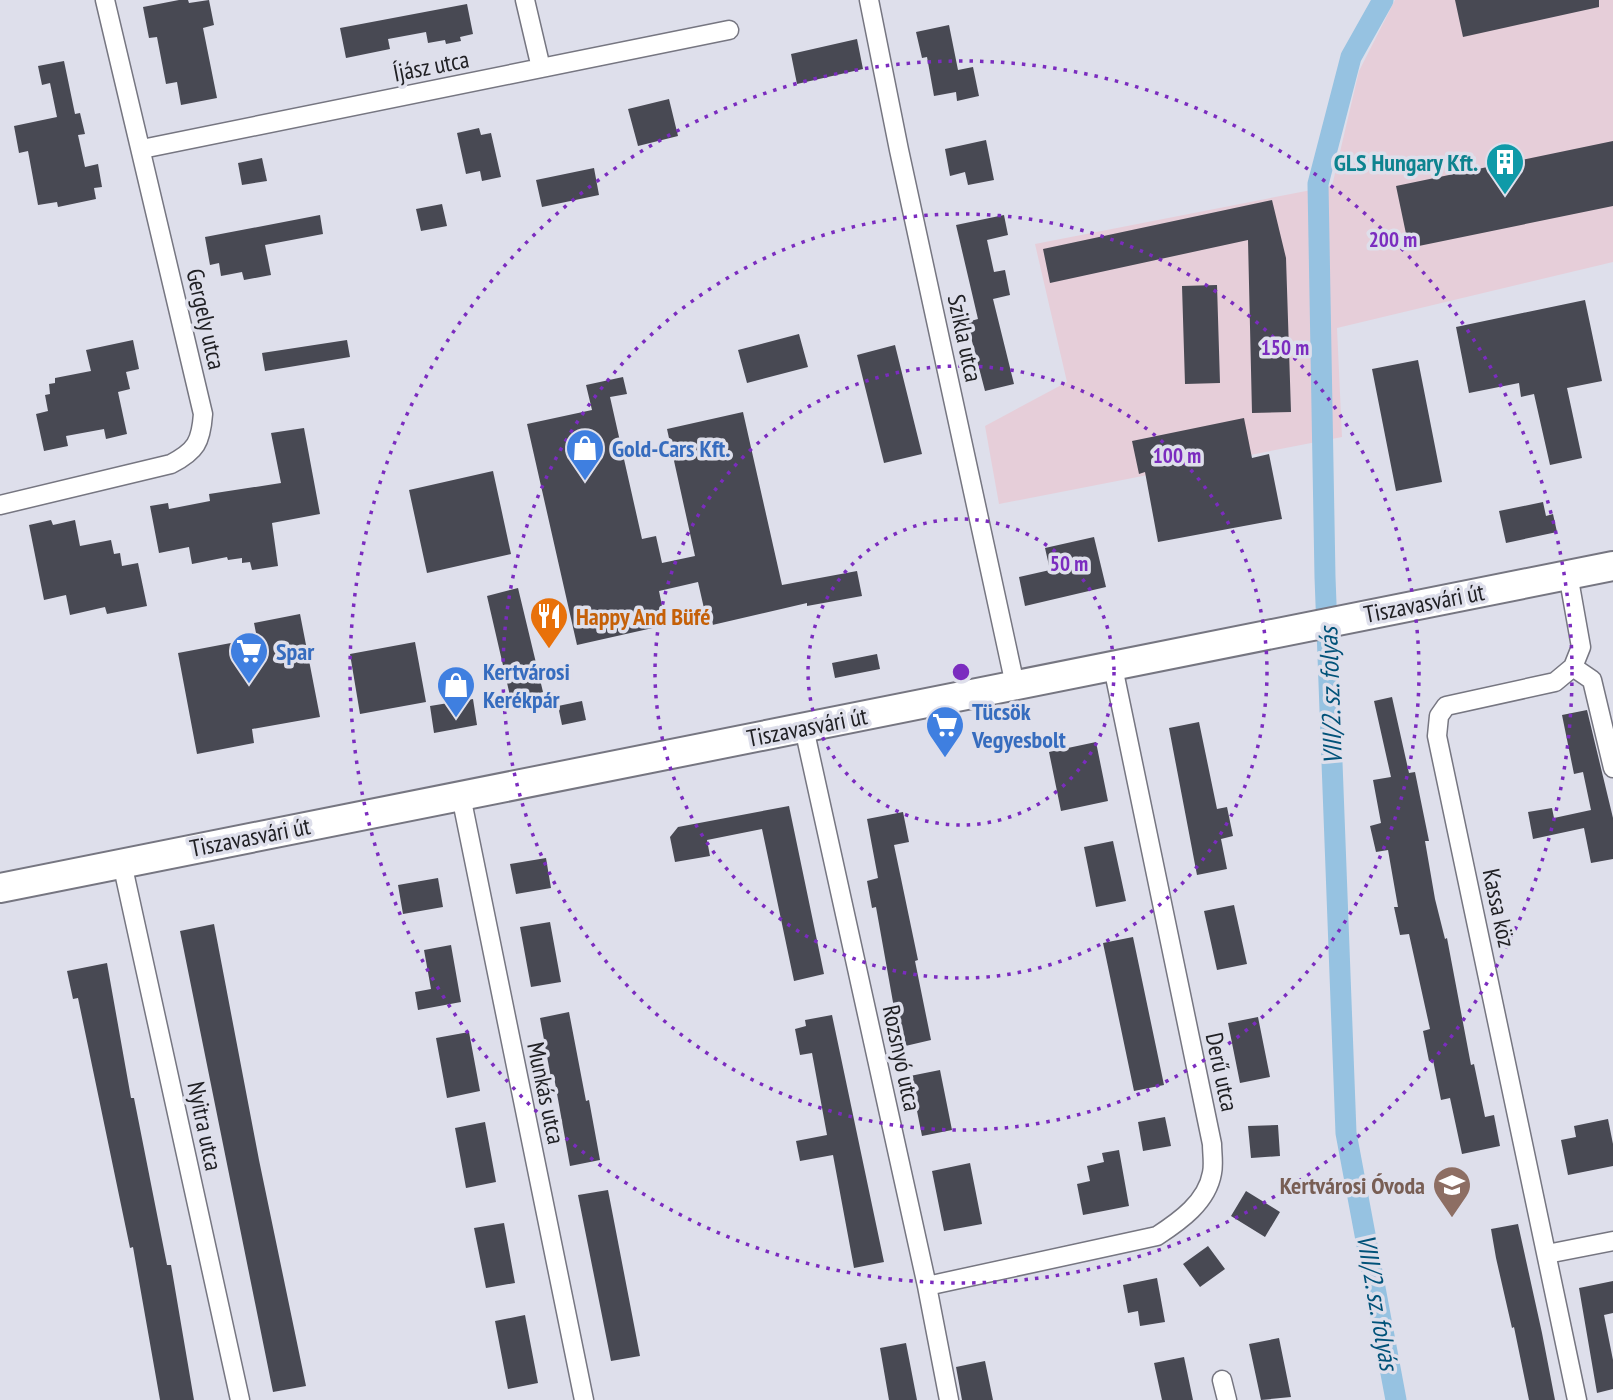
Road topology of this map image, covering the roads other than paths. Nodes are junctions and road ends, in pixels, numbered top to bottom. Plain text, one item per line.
1 (105, 0) edge
2 (525, 0) edge
3 (869, 0) edge
4 (729, 30) dead end
5 (541, 68) junction
6 (142, 149) junction
7 (0, 505) edge
8 (1613, 566) edge
9 (1568, 575) junction
10 (1114, 667) junction
11 (1573, 667) junction
12 (1015, 685) junction
13 (804, 728) junction
14 (1613, 768) edge
15 (461, 796) junction
16 (122, 863) junction
17 (0, 888) edge
18 (1613, 1241) edge
19 (1547, 1254) junction
20 (927, 1286) junction
21 (1222, 1380) dead end
22 (240, 1400) edge
23 (584, 1400) edge
24 (949, 1400) edge
25 (1227, 1400) edge
26 (1577, 1400) edge

1 - 6 street, Gergely utca
2 - 5 street
3 - 12 street, Szikla utca
4 - 5 street, Íjász utca
5 - 6 street, Íjász utca
6 - 7 street, Gergely utca
8 - 9 main road, Tiszavasvári út
9 - 10 main road, Tiszavasvári út
9 - 11 street
10 - 12 main road, Tiszavasvári út
10 - 20 street, Derű utca
11 - 14 street
11 - 19 street, Kassa köz
12 - 13 main road, Tiszavasvári út
13 - 15 main road, Tiszavasvári út
13 - 20 street, Rozsnyó utca
15 - 16 main road, Tiszavasvári út
15 - 23 street, Munkás utca
16 - 17 main road, Tiszavasvári út
16 - 22 street, Nyitra utca
18 - 19 street
19 - 26 street
20 - 24 street, Rozsnyó utca
21 - 25 street

